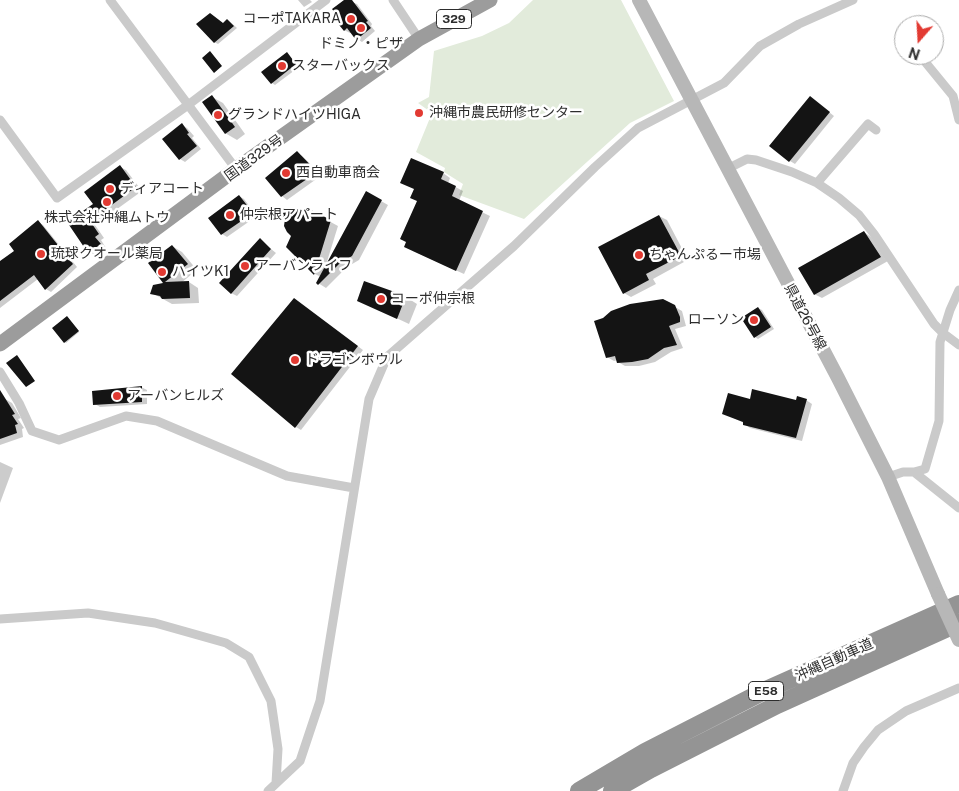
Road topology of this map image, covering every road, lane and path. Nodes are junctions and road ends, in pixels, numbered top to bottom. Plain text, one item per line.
1 (110, 0) edge
2 (326, 0) edge
3 (393, 0) edge
4 (490, 0) edge
5 (639, 0) edge
6 (853, 0) edge
7 (419, 39) junction
8 (928, 65) edge
9 (691, 100) junction
10 (188, 105) junction
11 (0, 120) edge
12 (959, 120) edge
13 (876, 130) dead end
14 (236, 169) junction
15 (726, 169) junction
16 (817, 183) junction
17 (959, 290) edge
18 (943, 333) junction
19 (0, 344) edge
20 (959, 345) edge
21 (0, 372) edge
22 (914, 472) junction
23 (888, 477) junction
24 (354, 488) junction
25 (959, 508) edge
26 (959, 604) edge
27 (0, 619) edge
28 (959, 622) edge
29 (959, 640) edge
30 (959, 688) edge
31 (276, 783) junction
32 (268, 791) edge
33 (579, 791) edge
34 (612, 791) edge
35 (843, 791) edge

1 - 10 street
2 - 10 street
3 - 7 street
4 - 7 highway, 国道329号 / 329
5 - 9 main road, 県道26号線
6 - 9 street
7 - 14 highway, 国道329号 / 329
8 - 12 street
9 - 15 main road, 県道26号線
9 - 24 street
10 - 11 street
10 - 14 street
13 - 16 street
14 - 19 highway, 国道329号 / 329
15 - 16 street
15 - 23 main road, 県道26号線
16 - 18 street
17 - 18 street
18 - 20 street
18 - 22 street
21 - 24 street
22 - 23 street
22 - 25 street
23 - 29 main road, 県道26号線, bridge
24 - 31 street
26 - 33 highway, 沖縄自動車道 / E58
27 - 31 street
28 - 34 highway, 沖縄自動車道 / E58
30 - 35 street
31 - 32 street

